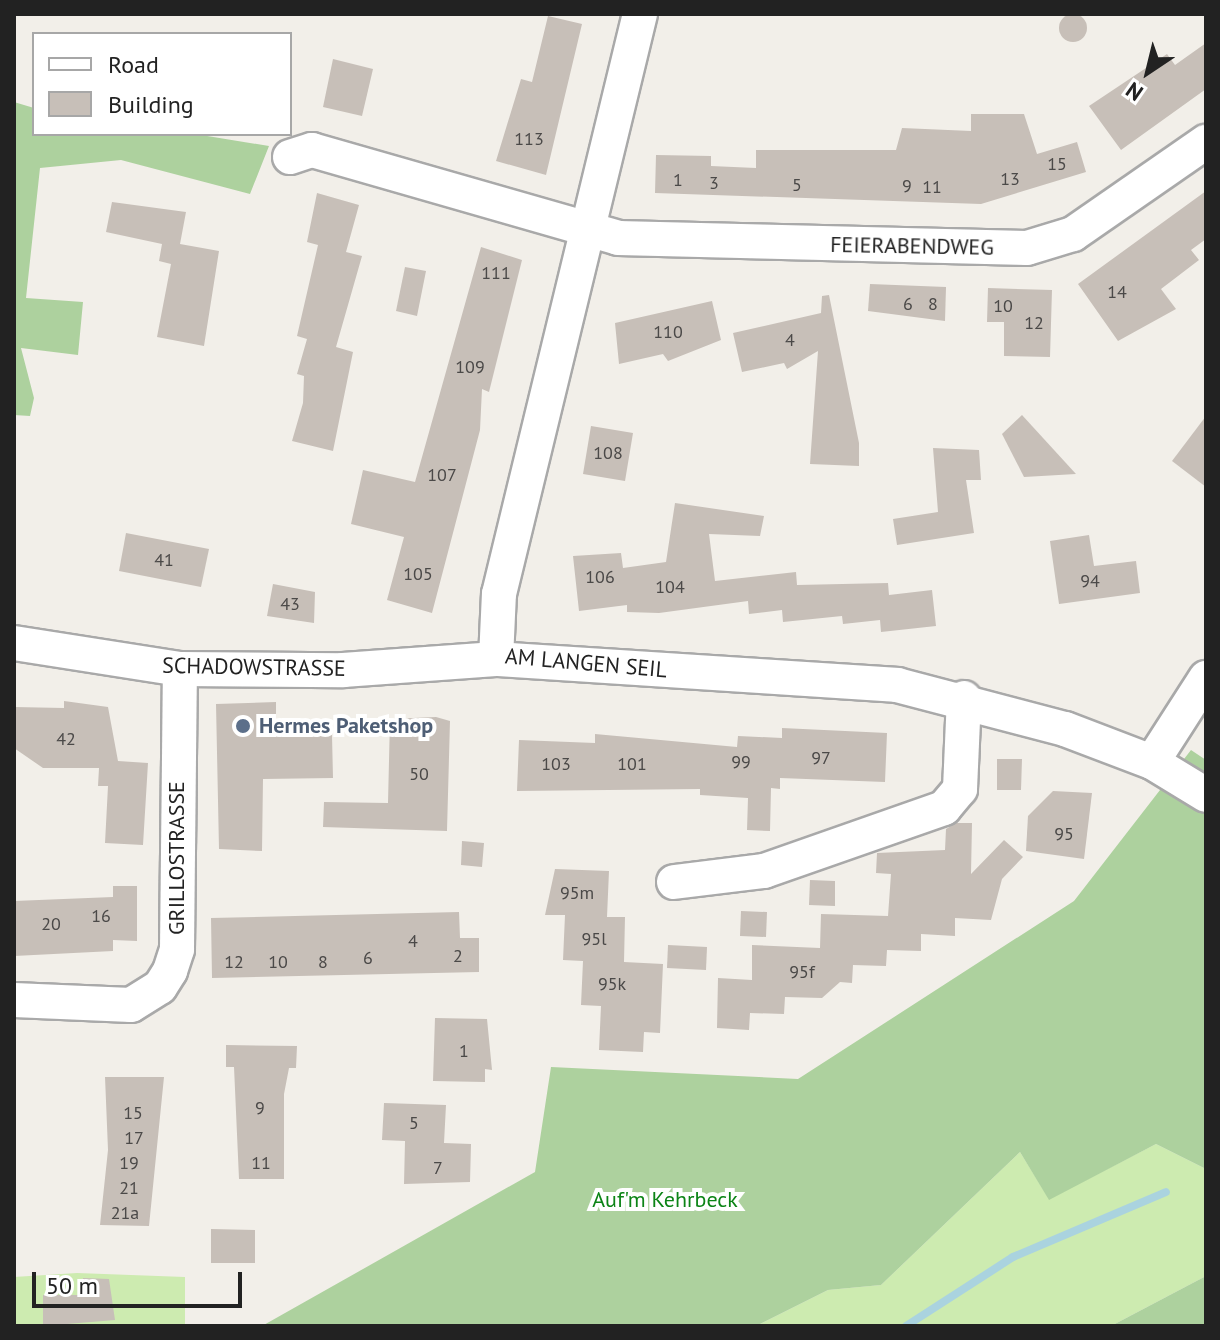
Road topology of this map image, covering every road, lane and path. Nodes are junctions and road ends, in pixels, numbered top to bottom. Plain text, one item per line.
1 (640, 14) edge
2 (1206, 142) edge
3 (290, 157) dead end
4 (587, 230) junction
5 (14, 643) edge
6 (496, 659) junction
7 (180, 669) junction
8 (1206, 678) edge
9 (964, 698) junction
10 (1152, 762) junction
11 (1206, 795) edge
12 (674, 882) dead end
13 (14, 1000) edge

1 - 4 street, AM LANGEN SEIL
2 - 4 street, FEIERABENDWEG
3 - 4 street
4 - 6 street, AM LANGEN SEIL
5 - 7 street, SCHADOWSTRASSE
6 - 7 street, SCHADOWSTRASSE
6 - 9 street, AM LANGEN SEIL
7 - 13 street, GRILLOSTRASSE
8 - 10 street
9 - 10 street, AM LANGEN SEIL
9 - 12 street
10 - 11 street, AM LANGEN SEIL

